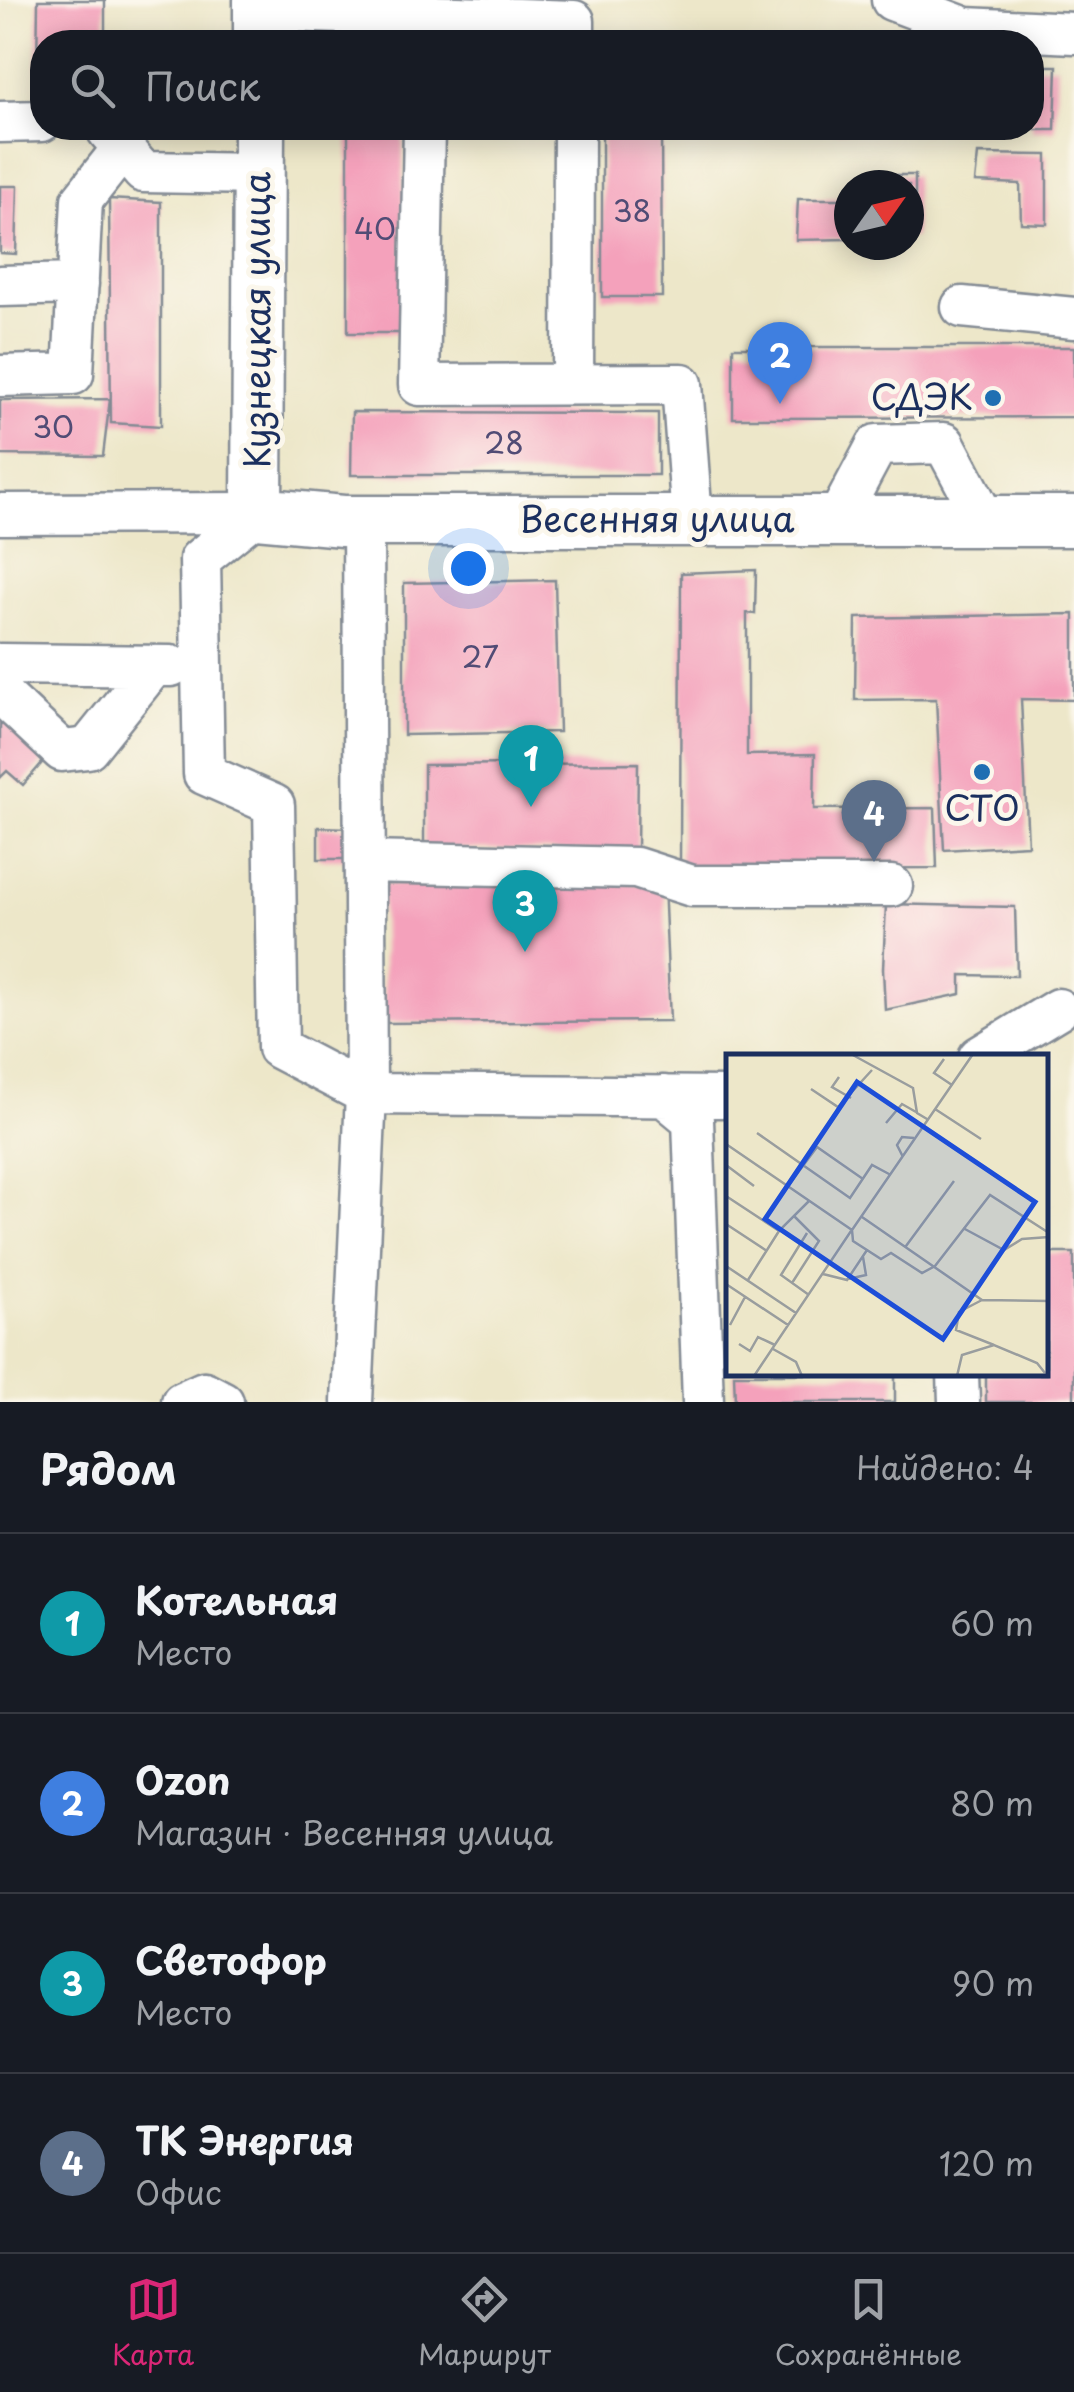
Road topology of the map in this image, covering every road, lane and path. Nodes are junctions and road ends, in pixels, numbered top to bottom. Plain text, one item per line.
1 (892, 0) edge
2 (965, 14) edge
3 (259, 17) edge
4 (425, 19) edge
5 (574, 30) edge
6 (1074, 33) edge
7 (0, 122) edge
8 (30, 122) edge
9 (113, 140) edge
10 (116, 140) edge
11 (424, 140) edge
12 (574, 140) edge
13 (259, 151) edge
14 (78, 284) junction
15 (0, 286) edge
16 (962, 306) dead end
17 (1074, 318) edge
18 (0, 376) edge
19 (573, 384) junction
20 (257, 513) junction
21 (0, 514) edge
22 (364, 520) junction
23 (692, 520) junction
24 (837, 520) junction
25 (985, 520) junction
26 (1074, 521) edge
27 (0, 664) edge
28 (202, 666) junction
29 (152, 667) junction
30 (0, 693) edge
31 (366, 862) junction
32 (892, 886) dead end
33 (1058, 1008) dead end
34 (984, 1054) edge
35 (366, 1094) junction
36 (664, 1096) junction
37 (726, 1097) edge
38 (958, 1377) edge
39 (182, 1402) edge
40 (223, 1402) edge
41 (352, 1402) edge
42 (703, 1402) edge
43 (959, 1402) edge

1 - 2 street
2 - 6 street
3 - 4 street
4 - 5 street
7 - 8 street
9 - 14 street
10 - 13 street
11 - 19 street
12 - 19 street
13 - 20 main road, Кузнецкая улица
14 - 15 street
14 - 18 street
16 - 17 street
19 - 23 street
20 - 21 street, Весенняя улица
20 - 22 main road, Весенняя улица
20 - 28 street
22 - 23 main road, Весенняя улица
22 - 31 street
23 - 24 main road, Весенняя улица
24 - 25 main road, Весенняя улица
24 - 25 street
25 - 26 main road, Весенняя улица
27 - 29 street
28 - 29 street
28 - 35 street
29 - 30 street
31 - 32 street
31 - 35 street
33 - 34 street
35 - 36 street
35 - 41 street
36 - 37 street
36 - 42 street
38 - 43 street
39 - 40 street

